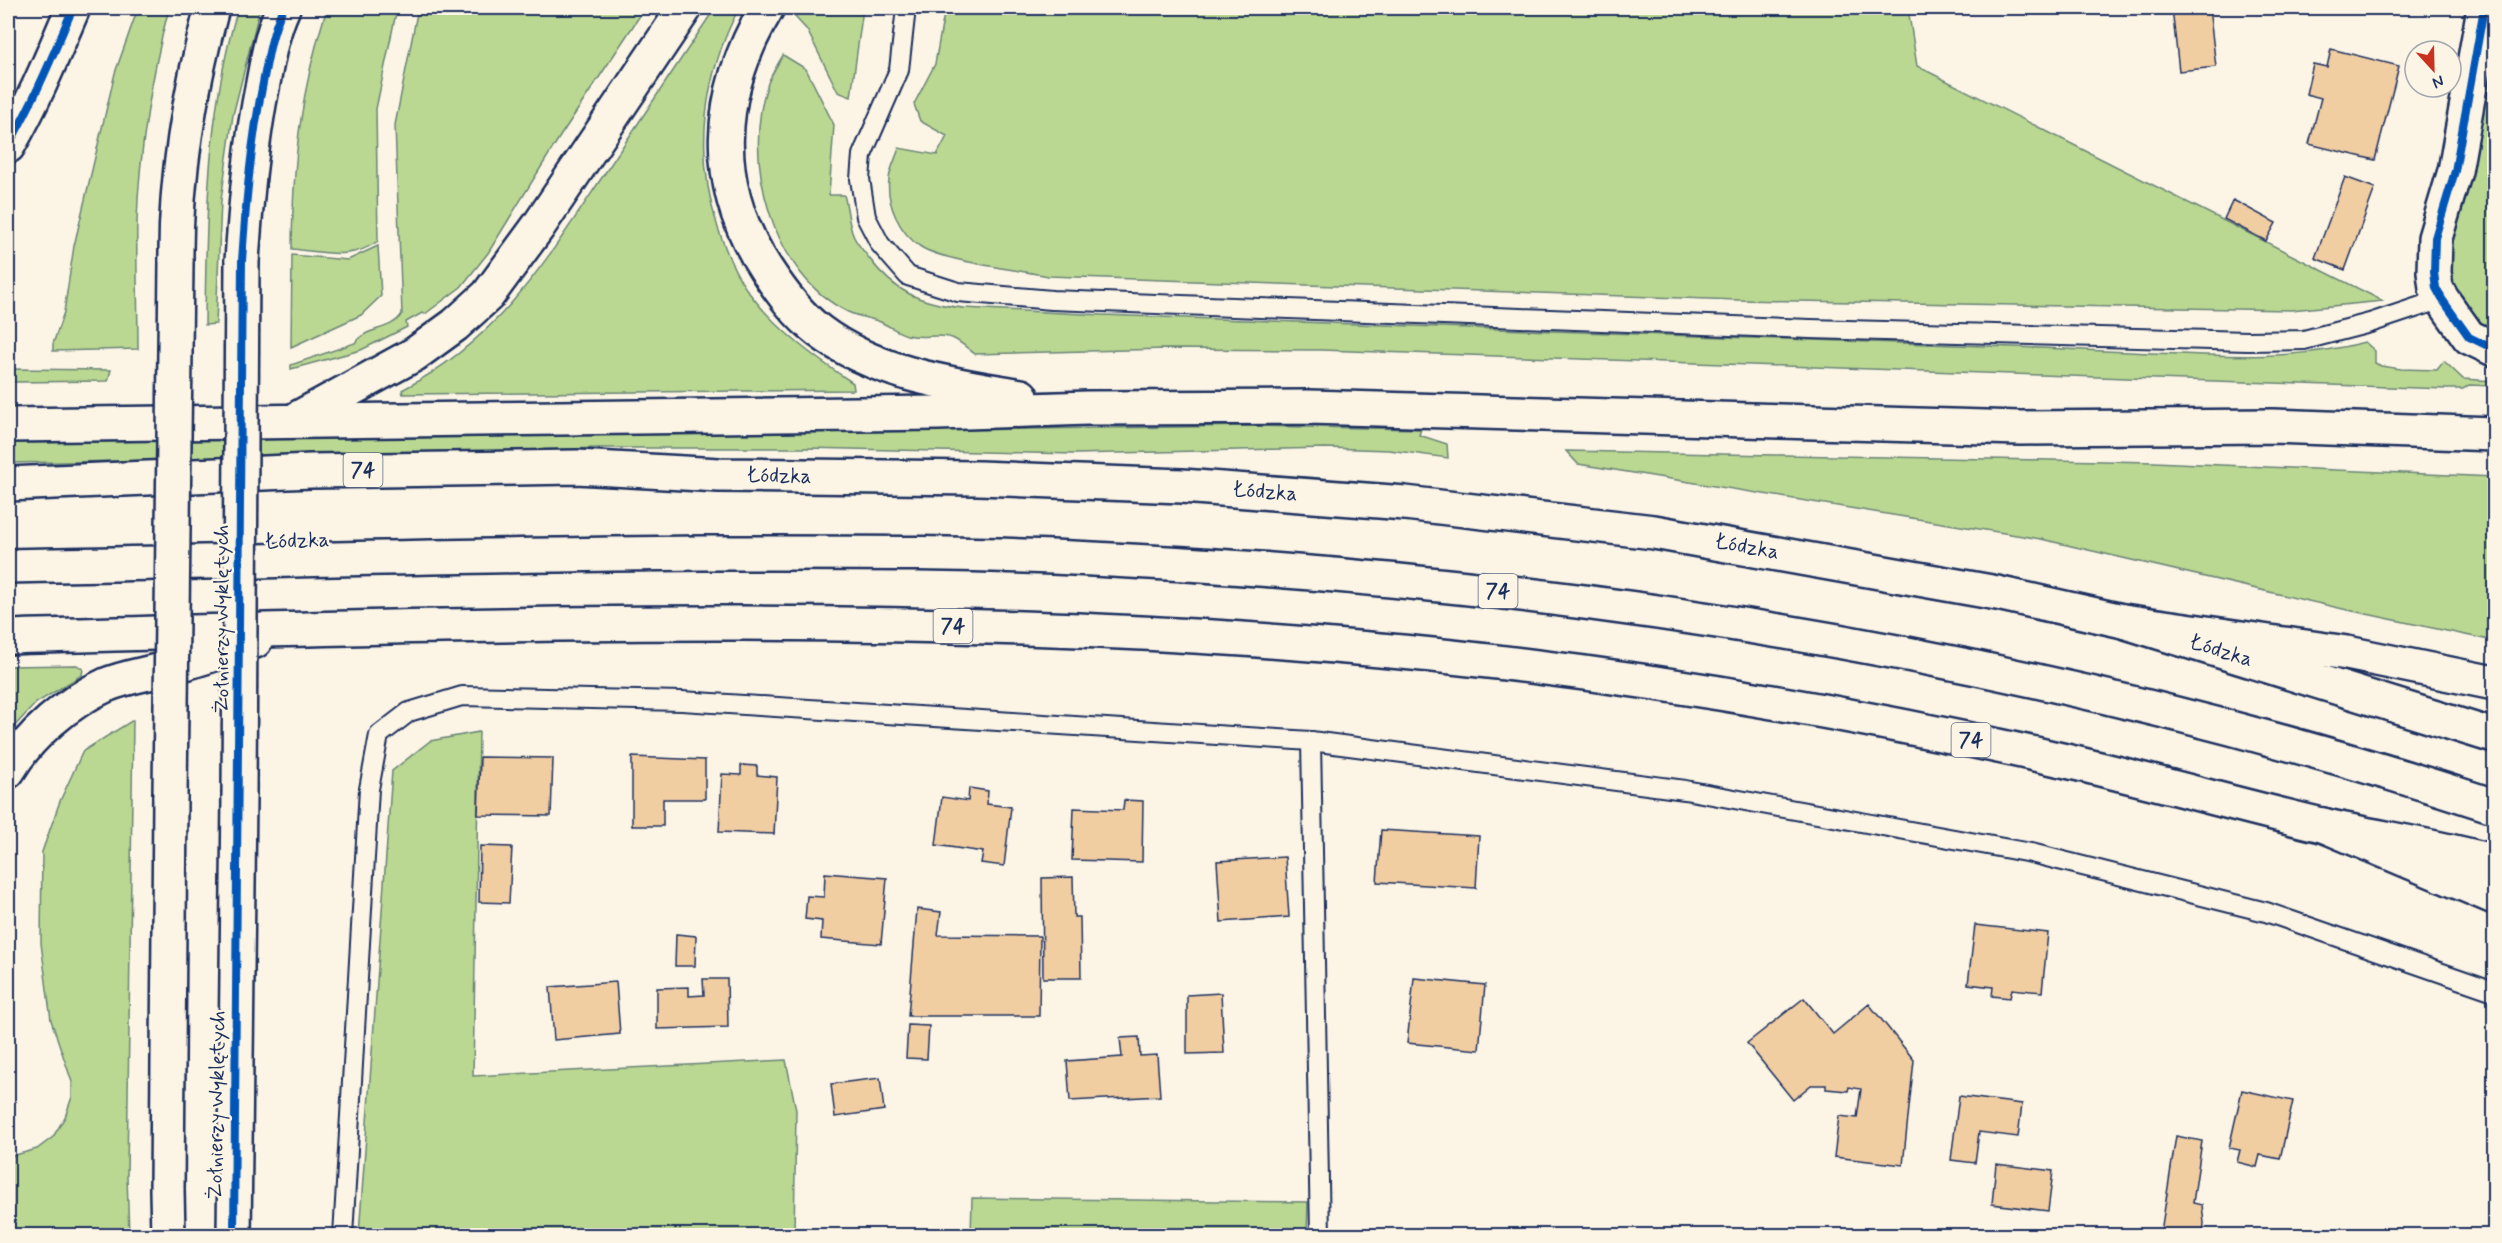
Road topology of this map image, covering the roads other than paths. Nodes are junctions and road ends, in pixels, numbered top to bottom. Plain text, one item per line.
1 (73, 8) edge
2 (212, 8) edge
3 (283, 8) edge
4 (686, 8) edge
5 (767, 8) edge
6 (906, 8) edge
7 (2484, 8) edge
8 (8, 146) edge
9 (2442, 299) junction
10 (2494, 349) edge
11 (1088, 408) junction
12 (296, 420) junction
13 (8, 425) edge
14 (2494, 434) edge
15 (8, 484) edge
16 (8, 566) edge
17 (2124, 621) junction
18 (288, 630) junction
19 (8, 637) edge
20 (2494, 683) edge
21 (2494, 736) edge
22 (1311, 741) junction
23 (8, 771) edge
24 (2494, 806) edge
25 (2323, 825) junction
26 (2494, 862) edge
27 (2494, 897) edge
28 (2494, 991) edge
29 (168, 1236) edge
30 (234, 1236) edge
31 (343, 1236) edge
32 (1320, 1236) edge

1 - 8 main road
2 - 29 main road, bridge
3 - 30 main road, Żołnierzy Wyklętych, bridge
4 - 12 main road
5 - 11 main road
6 - 9 lane
7 - 9 main road
9 - 10 main road
11 - 12 main road
11 - 14 main road
12 - 13 main road
15 - 17 main road, Łódzka / 74
16 - 24 main road, Łódzka / 74
17 - 20 main road
17 - 21 main road, Łódzka / 74
18 - 19 main road, 74
18 - 23 main road
18 - 25 main road, 74
22 - 28 lane
22 - 31 lane
22 - 32 lane
25 - 26 main road, 74
25 - 27 main road

